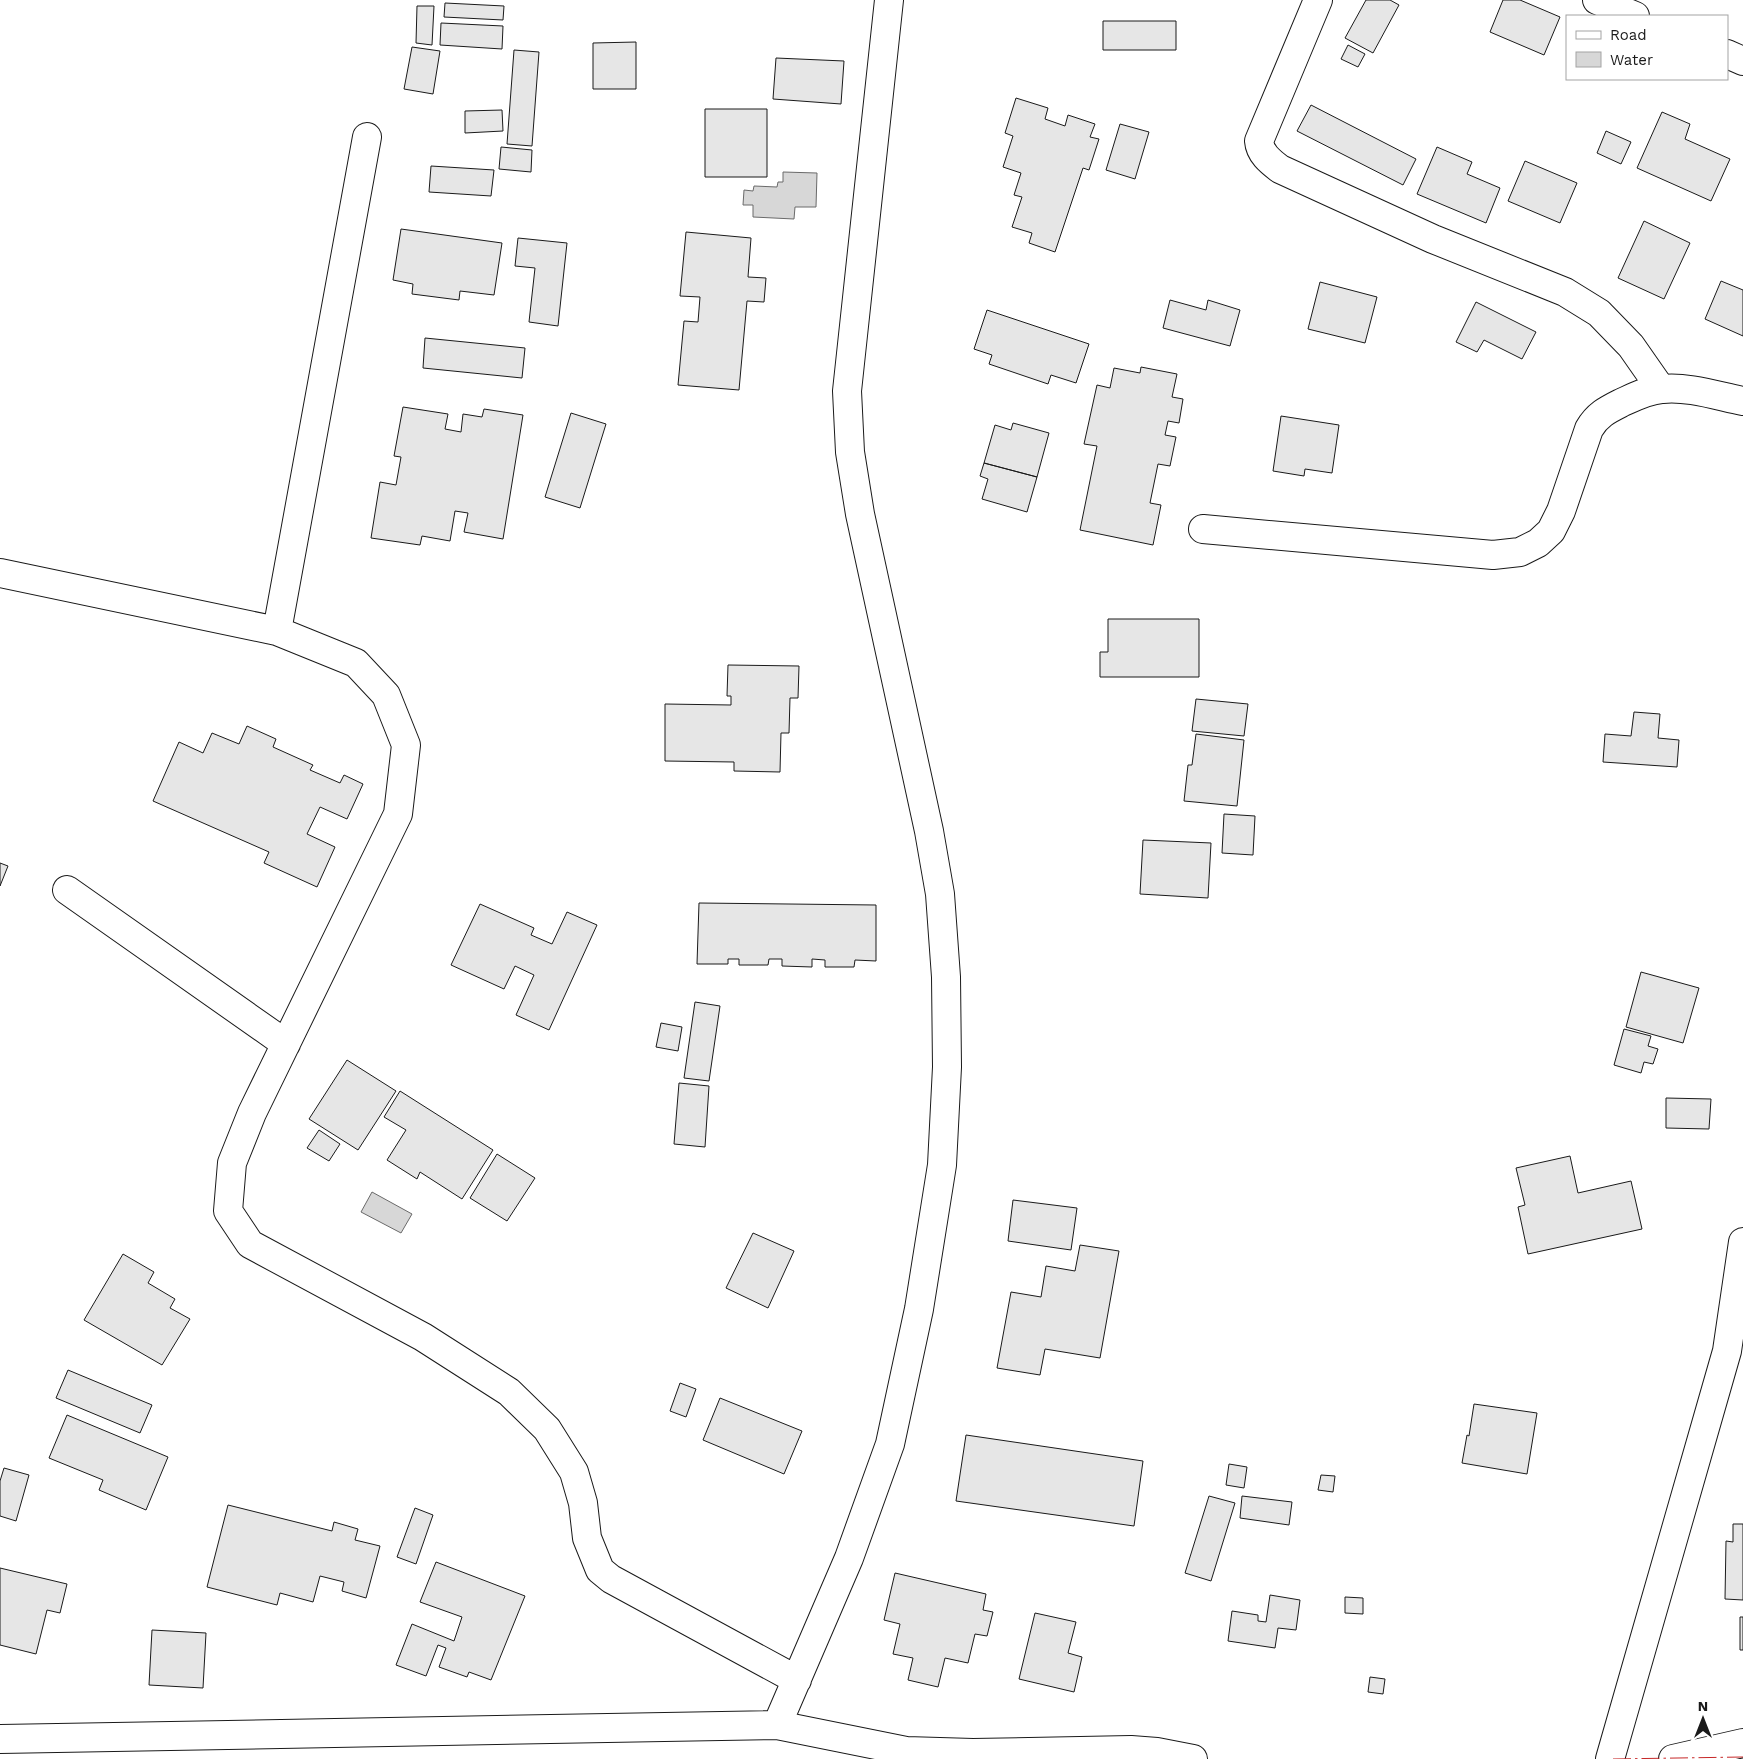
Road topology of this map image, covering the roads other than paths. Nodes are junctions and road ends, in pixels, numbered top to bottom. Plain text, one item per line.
1 (889, 0) edge
2 (1318, 0) edge
3 (1597, 0) edge
4 (1633, 15) edge
5 (1728, 54) edge
6 (1743, 61) edge
7 (367, 137) dead end
8 (1661, 389) junction
9 (1743, 401) edge
10 (1203, 529) dead end
11 (0, 573) edge
12 (277, 632) junction
13 (66, 890) dead end
14 (286, 1044) junction
15 (1743, 1242) edge
16 (1735, 1351) edge
17 (797, 1680) junction
18 (777, 1726) junction
19 (0, 1739) edge
20 (1743, 1743) edge
21 (1158, 1756) edge
22 (1192, 1759) edge
23 (1610, 1759) edge
24 (1673, 1759) edge

1 - 17 street
2 - 8 street
3 - 4 street
5 - 6 street
7 - 12 street
8 - 9 street
8 - 10 street
11 - 12 street
12 - 14 street
13 - 14 street
14 - 17 street
15 - 16 street
16 - 23 street
17 - 18 street
18 - 19 street
18 - 21 street
20 - 24 street
21 - 22 street

